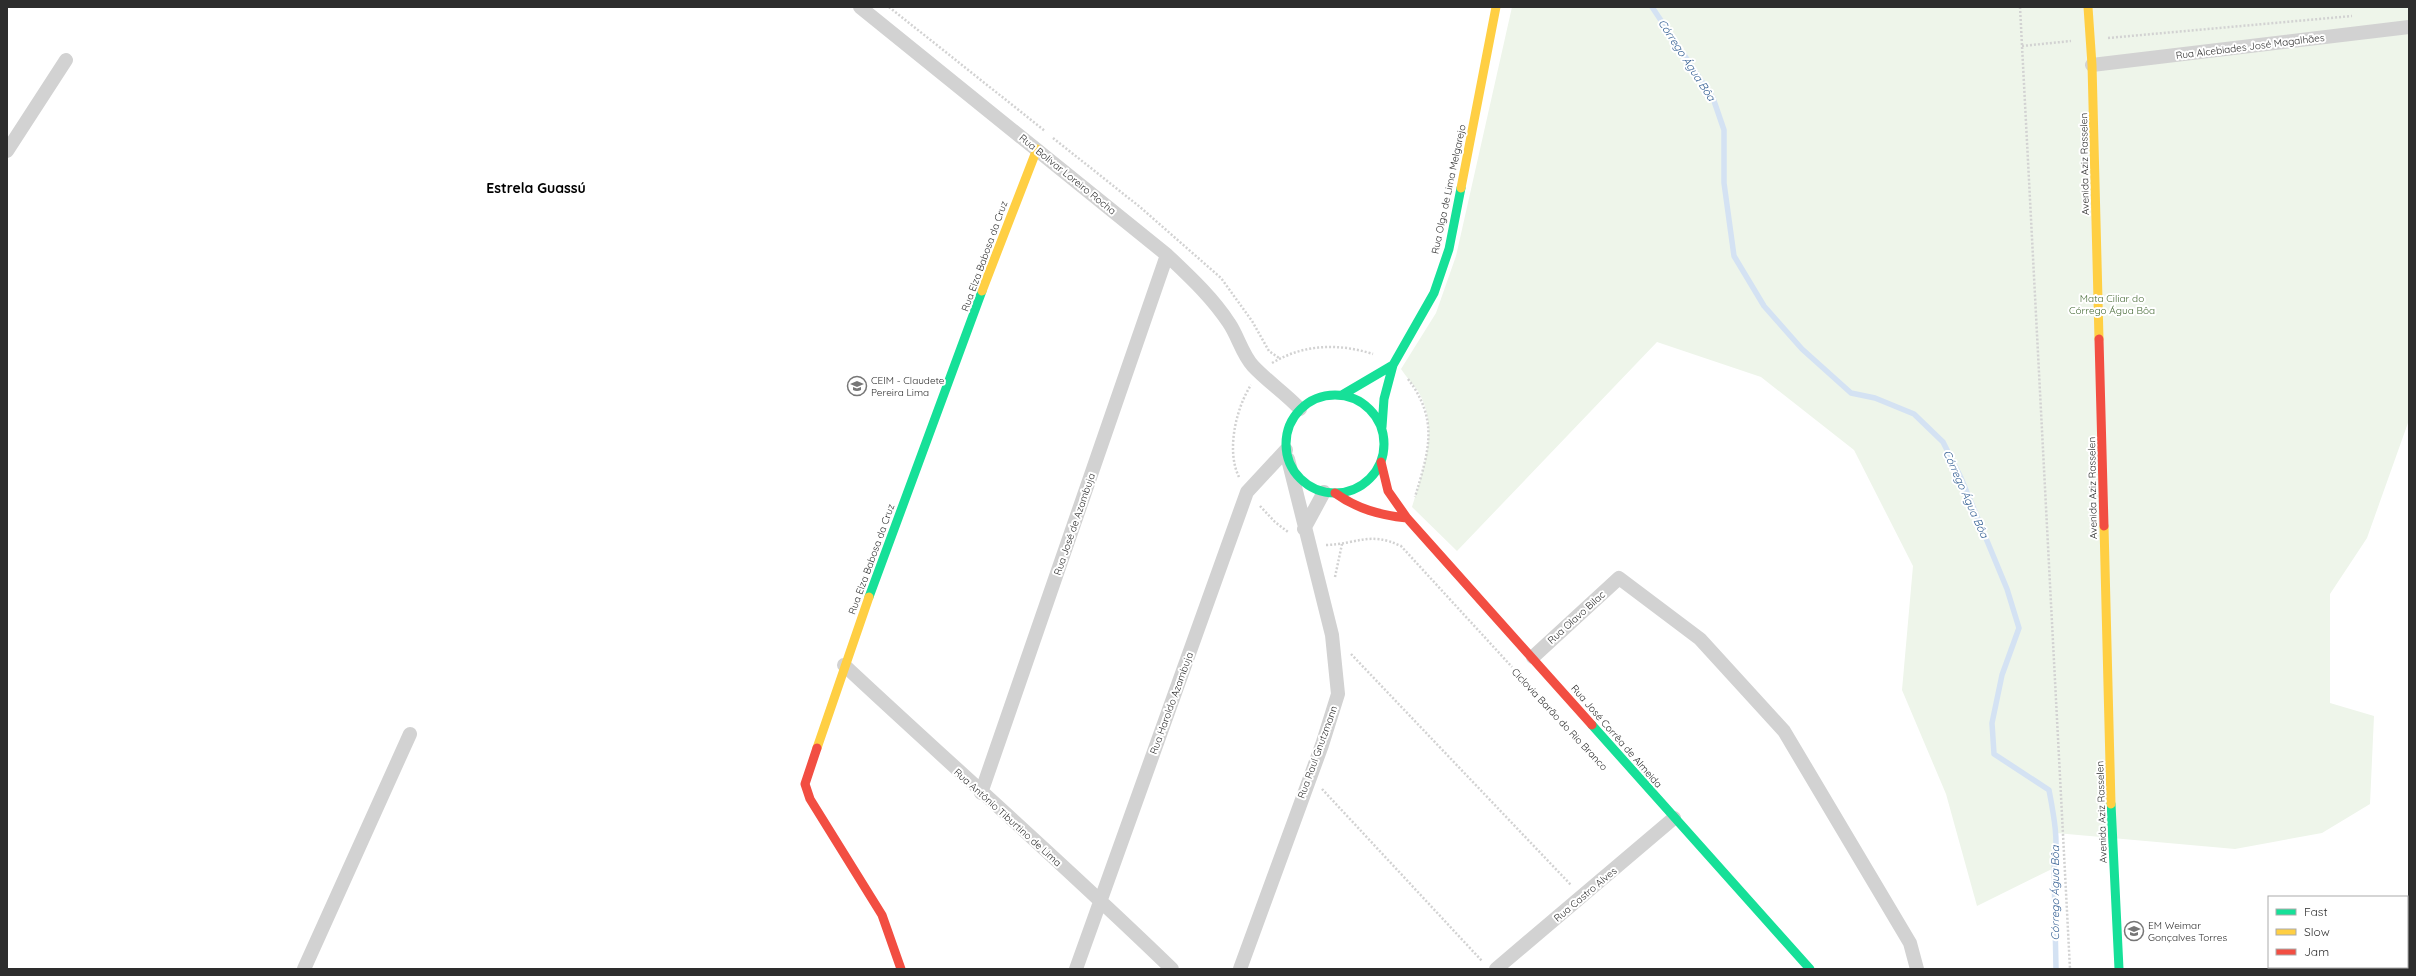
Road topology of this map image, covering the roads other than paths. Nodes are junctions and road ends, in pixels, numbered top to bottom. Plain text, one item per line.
1 (860, 7) edge
2 (1496, 7) edge
3 (2088, 7) edge
4 (2409, 27) edge
5 (66, 60) dead end
6 (2092, 65) junction
7 (1037, 149) junction
8 (7, 151) edge
9 (1167, 255) junction
10 (1394, 363) junction
11 (1342, 395) junction
12 (1300, 409) junction
13 (1382, 427) junction
14 (1287, 455) junction
15 (1381, 462) junction
16 (1329, 493) junction
17 (1407, 518) junction
18 (1306, 536) junction
19 (1533, 657) junction
20 (844, 665) junction
21 (410, 734) dead end
22 (981, 793) junction
23 (1674, 818) junction
24 (1101, 900) junction
25 (1490, 966) edge
26 (304, 969) edge
27 (901, 969) edge
28 (1076, 969) edge
29 (1172, 969) edge
30 (1240, 969) edge
31 (1810, 969) edge
32 (1917, 969) edge
33 (2119, 969) edge

1 - 7 street, Rua Bolivar Loreiro Rocha
2 - 10 street, Rua Olga de Lima Melgarejo
3 - 6 street, Avenida Aziz Rasselen
4 - 6 street, Rua Alcebiades José Magalhães
5 - 8 street
6 - 33 street, Avenida Aziz Rasselen
7 - 9 street, Rua Bolivar Loreiro Rocha
7 - 20 street, Rua Elza Babosa da Cruz
9 - 12 street, Rua Bolivar Loreiro Rocha
9 - 22 street, Rua José de Azambuja
10 - 11 street, Rua Olga de Lima Melgarejo
10 - 13 street, Rua Olga de Lima Melgarejo
11 - 12 street
11 - 13 street
12 - 14 street
13 - 15 street
14 - 16 street
14 - 18 street, Rua Raul Gnutzmann
14 - 24 street, Rua Haroldo Azambuja
15 - 16 street
15 - 17 street, Rua José Corrêa de Almeida
16 - 17 street
16 - 18 street
17 - 19 street, Rua José Corrêa de Almeida
18 - 30 street, Rua Raul Gnutzmann
19 - 23 street, Rua José Corrêa de Almeida
19 - 32 street, Rua Olavo Bilac
20 - 22 street, Rua Antônio Tiburtino de Lima
20 - 27 street, Rua Elza Babosa da Cruz
21 - 26 street
22 - 24 street, Rua Antônio Tiburtino de Lima
23 - 25 street, Rua Castro Alves
23 - 31 street, Rua José Corrêa de Almeida
24 - 28 street, Rua Haroldo Azambuja
24 - 29 street, Rua Antônio Tiburtino de Lima

